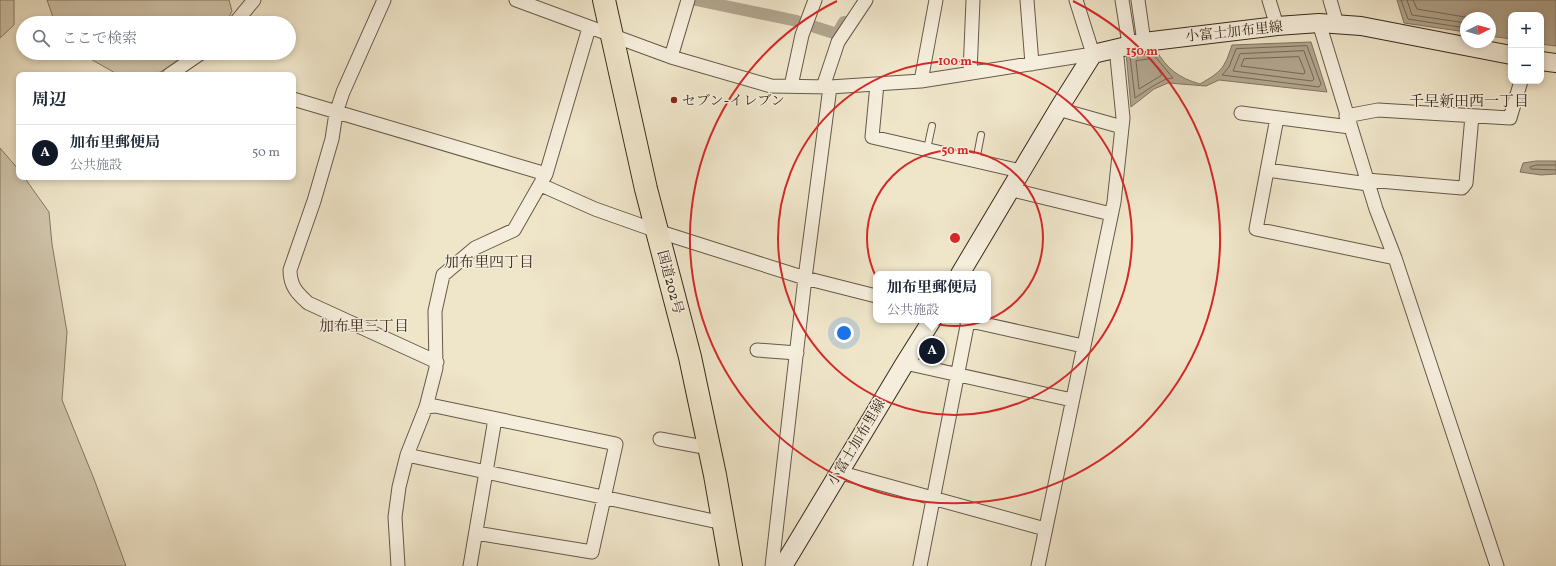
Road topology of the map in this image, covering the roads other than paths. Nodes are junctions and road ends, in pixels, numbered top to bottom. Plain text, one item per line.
1 (254, 0) edge
2 (384, 0) edge
3 (516, 0) edge
4 (604, 0) edge
5 (815, 0) edge
6 (866, 0) edge
7 (936, 0) edge
8 (973, 0) edge
9 (1026, 0) edge
10 (1076, 0) edge
11 (1122, 0) edge
12 (1138, 0) edge
13 (1269, 0) edge
14 (1330, 0) edge
15 (687, 1) edge
16 (241, 16) edge
17 (1319, 23) junction
18 (1337, 24) junction
19 (1277, 26) junction
20 (589, 28) junction
21 (613, 37) junction
22 (1130, 44) junction
23 (1093, 54) junction
24 (1508, 55) edge
25 (671, 57) junction
26 (191, 60) edge
27 (1544, 61) edge
28 (1556, 63) edge
29 (1032, 64) junction
30 (173, 72) edge
31 (970, 73) junction
32 (921, 81) junction
33 (877, 84) junction
34 (1519, 84) edge
35 (791, 86) junction
36 (827, 87) junction
37 (296, 100) edge
38 (1058, 109) junction
39 (336, 113) junction
40 (1241, 113) dead end
41 (1472, 116) junction
42 (1277, 118) junction
43 (1348, 121) junction
44 (932, 126) dead end
45 (1122, 127) junction
46 (981, 135) dead end
47 (927, 149) junction
48 (976, 161) junction
49 (1267, 170) junction
50 (1020, 171) junction
51 (543, 180) junction
52 (1367, 182) junction
53 (1009, 189) junction
54 (1111, 214) junction
55 (657, 231) junction
56 (1395, 258) junction
57 (962, 271) edge
58 (805, 278) junction
59 (873, 295) edge
60 (930, 323) edge
61 (967, 323) edge
62 (980, 323) edge
63 (1083, 346) junction
64 (757, 350) dead end
65 (797, 353) junction
66 (437, 362) junction
67 (904, 363) junction
68 (958, 375) junction
69 (1072, 400) junction
70 (426, 407) junction
71 (495, 418) junction
72 (660, 439) dead end
73 (709, 448) junction
74 (407, 455) junction
75 (485, 472) junction
76 (838, 472) junction
77 (605, 498) junction
78 (933, 498) junction
79 (723, 524) junction
80 (1045, 529) junction
81 (476, 533) junction
82 (398, 566) edge
83 (470, 566) edge
84 (731, 566) edge
85 (772, 566) edge
86 (783, 566) edge
87 (920, 566) edge
88 (1038, 566) edge
89 (1497, 566) edge

1 - 16 street
2 - 39 street
3 - 20 street
4 - 21 highway, 国道202号
5 - 35 street
6 - 36 street
7 - 32 street
8 - 31 street
9 - 29 street
10 - 23 street
11 - 22 street
12 - 22 street
13 - 19 street
14 - 18 street
15 - 25 street
17 - 18 main road, 小富士加布里線
17 - 19 main road, 小富士加布里線
17 - 43 street
18 - 24 main road, 小富士加布里線
19 - 22 main road, 小富士加布里線
20 - 21 street
20 - 51 street
21 - 25 street
21 - 55 highway, 国道202号
22 - 23 main road, 小富士加布里線
22 - 45 street
23 - 29 street
23 - 38 main road
25 - 35 street
26 - 30 street
27 - 28 main road
29 - 31 street
31 - 32 street
32 - 33 street
33 - 36 street
33 - 47 street
34 - 41 street
35 - 36 street
36 - 58 street
37 - 39 street
38 - 45 street
38 - 50 main road
39 - 51 street
39 - 66 street
40 - 42 street
41 - 43 street
41 - 52 street
42 - 43 street
42 - 49 street
43 - 52 street
44 - 47 lane
45 - 54 street
46 - 48 lane
47 - 48 street
48 - 50 street
49 - 52 street
49 - 56 street
50 - 53 main road
51 - 55 street
51 - 66 street
52 - 56 street
53 - 54 street
53 - 57 main road
54 - 63 street
55 - 58 street
55 - 73 highway, 国道202号
56 - 89 street
58 - 59 street
58 - 65 street
60 - 67 main road, 小富士加布里線
61 - 68 street
62 - 63 street
63 - 69 street
64 - 65 street
65 - 85 street
66 - 70 street
67 - 68 street
67 - 76 main road, 小富士加布里線
68 - 69 street
68 - 78 street
69 - 80 street
70 - 71 street
70 - 74 street
71 - 75 street
71 - 77 street
72 - 73 street
73 - 79 highway, 国道202号
74 - 75 street
74 - 82 street
75 - 77 street
75 - 81 street
76 - 78 street
76 - 86 main road, 小富士加布里線
77 - 79 street
77 - 81 street
78 - 80 street
78 - 87 street
79 - 84 highway, 国道202号
80 - 88 street
81 - 83 street

